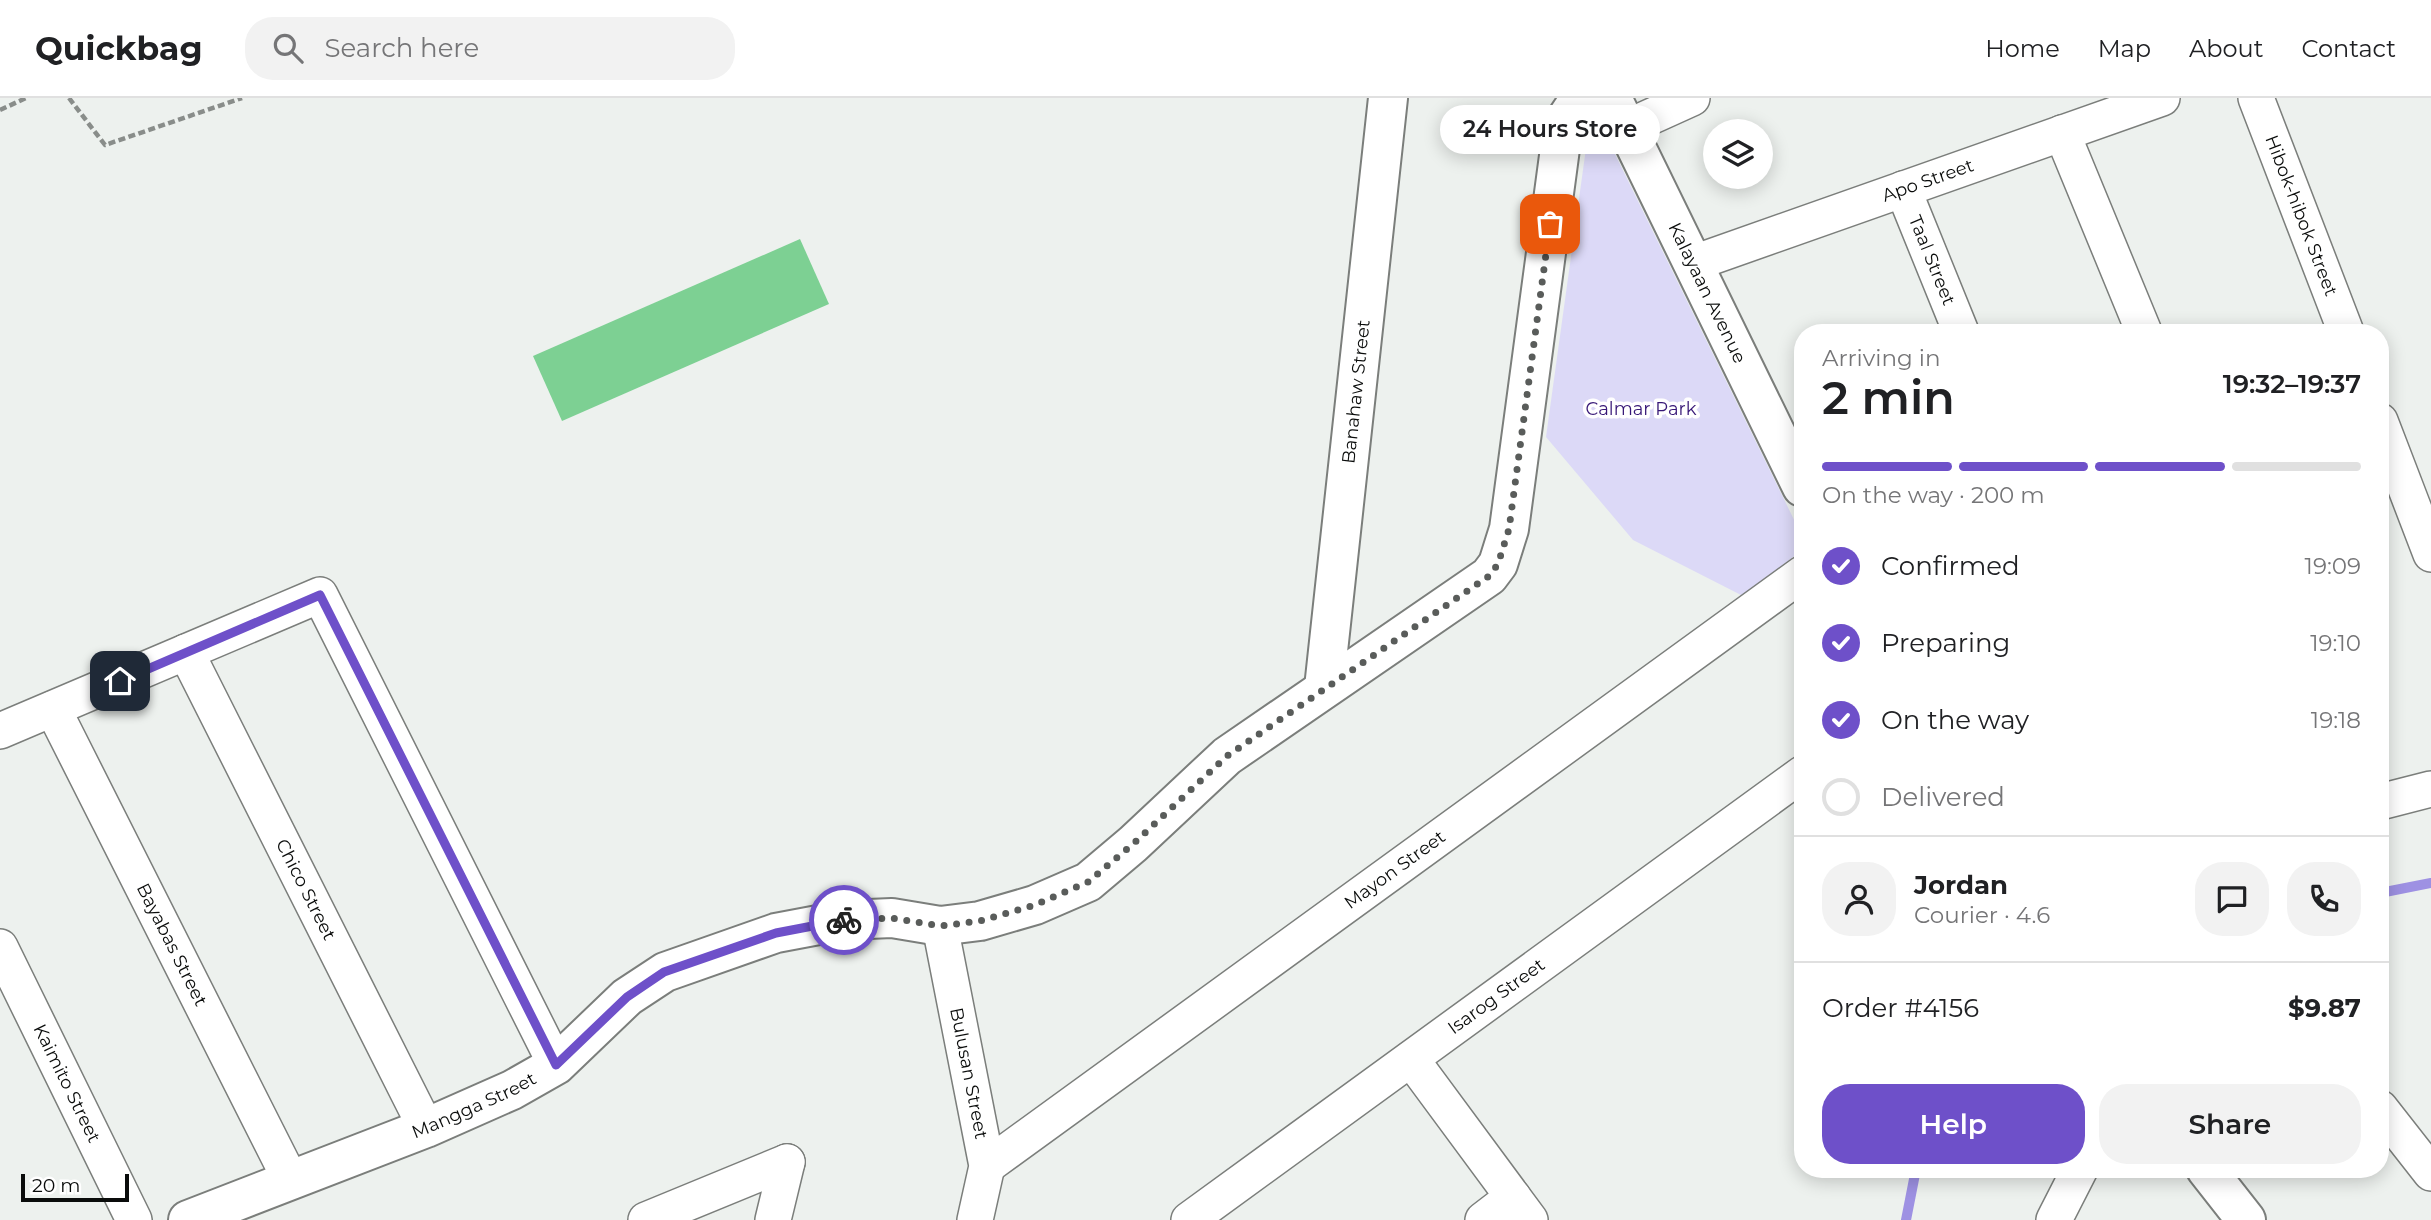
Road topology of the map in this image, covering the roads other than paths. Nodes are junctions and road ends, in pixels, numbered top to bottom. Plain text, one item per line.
1 (1388, 98) edge
2 (1580, 98) edge
3 (1692, 98) edge
4 (2162, 98) edge
5 (2256, 98) edge
6 (1620, 113) edge
7 (2062, 133) junction
8 (1903, 189) junction
9 (1694, 262) junction
10 (1958, 324) edge
11 (2141, 324) edge
12 (2343, 324) edge
13 (2389, 444) edge
14 (1794, 470) edge
15 (2431, 554) edge
16 (1794, 580) edge
17 (186, 652) junction
18 (1324, 688) junction
19 (53, 709) junction
20 (0, 731) edge
21 (1794, 781) edge
22 (2431, 789) edge
23 (2389, 800) edge
24 (940, 926) junction
25 (0, 947) edge
26 (1411, 1059) junction
27 (556, 1065) junction
28 (2389, 1119) edge
29 (426, 1128) junction
30 (988, 1166) junction
31 (2431, 1173) edge
32 (2075, 1178) edge
33 (2213, 1178) edge
34 (291, 1181) junction
35 (1522, 1208) edge
36 (134, 1220) edge
37 (188, 1220) edge
38 (646, 1220) edge
39 (773, 1220) edge
40 (975, 1220) edge
41 (1189, 1220) edge
42 (1483, 1220) edge
43 (2054, 1220) edge
44 (2246, 1220) edge

1 - 18 street, Banahaw Street
2 - 18 street, Mangga Street
3 - 6 street
4 - 7 street, Apo Street
5 - 12 street, Hibok-hibok Street
6 - 9 street, Kalayaan Avenue
7 - 8 street, Apo Street
7 - 11 street
8 - 9 street, Apo Street
8 - 10 street, Taal Street
9 - 14 street, Kalayaan Avenue
13 - 15 street
16 - 30 street, Mayon Street
17 - 19 street
17 - 27 street
17 - 29 street, Chico Street
18 - 24 street, Mangga Street
19 - 20 street
19 - 34 street, Bayabas Street
21 - 26 street, Isarog Street
22 - 23 street
24 - 27 street, Mangga Street
24 - 30 street, Bulusan Street
25 - 36 street, Kaimito Street
26 - 35 street
26 - 41 street, Isarog Street
27 - 29 street, Mangga Street
28 - 31 street
29 - 34 street, Mangga Street
30 - 40 street, Bulusan Street
32 - 43 street
33 - 44 street
34 - 37 street, Mangga Street
35 - 42 street
38 - 39 street

